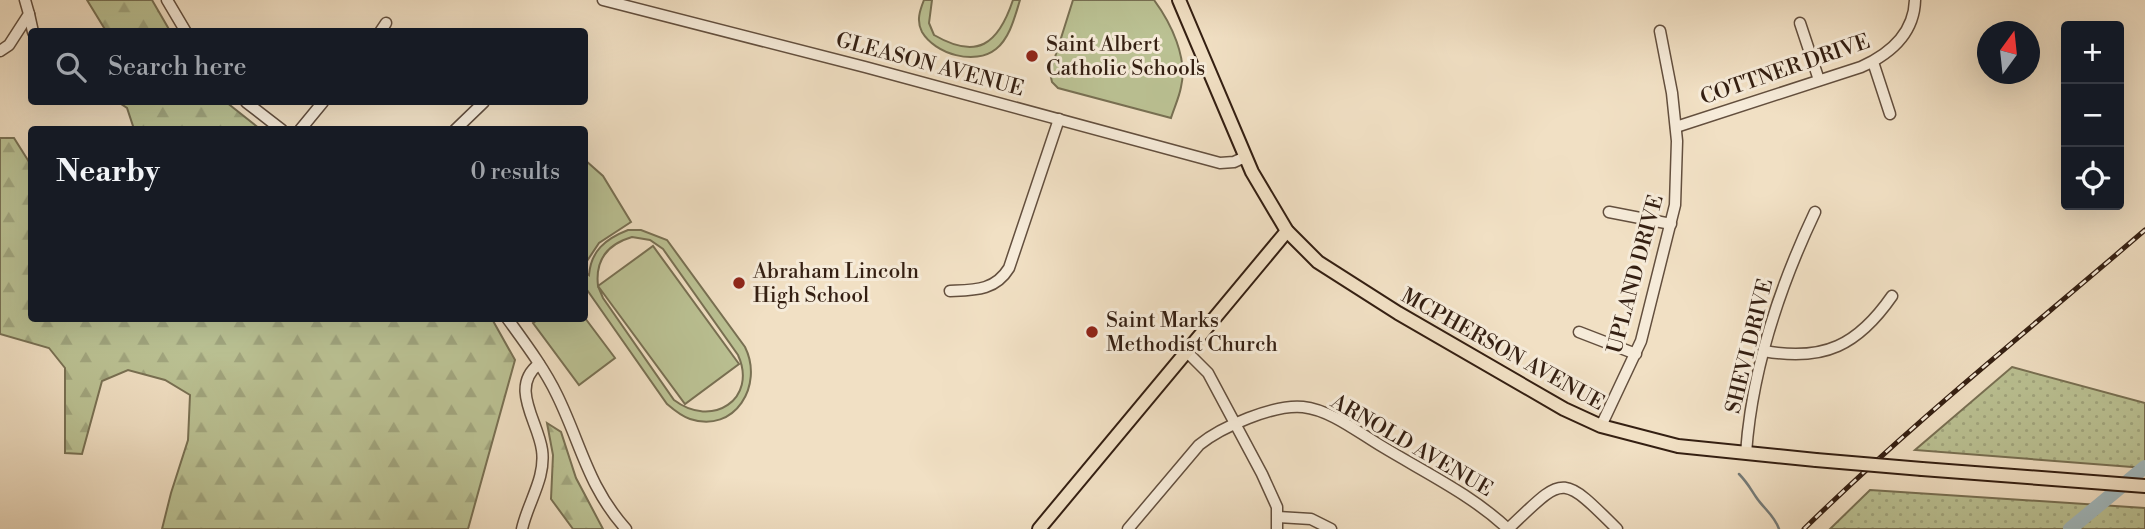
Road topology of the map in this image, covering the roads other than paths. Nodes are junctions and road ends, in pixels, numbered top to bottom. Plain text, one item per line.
1 (25, 0) edge
2 (167, 0) edge
3 (603, 0) edge
4 (1179, 0) edge
5 (1915, 0) edge
6 (29, 13) junction
7 (1800, 23) dead end
8 (32, 28) edge
9 (184, 28) edge
10 (1660, 30) dead end
11 (0, 51) edge
12 (1873, 62) junction
13 (1819, 80) junction
14 (250, 105) edge
15 (321, 105) edge
16 (481, 105) edge
17 (1890, 114) dead end
18 (1059, 118) junction
19 (277, 126) edge
20 (303, 126) edge
21 (459, 126) edge
22 (1676, 127) junction
23 (1245, 157) junction
24 (1609, 212) dead end
25 (1815, 212) dead end
26 (1671, 224) junction
27 (1287, 230) junction
28 (950, 291) dead end
29 (1892, 296) dead end
30 (510, 322) edge
31 (1579, 332) dead end
32 (1764, 351) junction
33 (1187, 352) junction
34 (1636, 354) junction
35 (539, 364) junction
36 (1236, 424) junction
37 (1601, 426) junction
38 (1746, 453) junction
39 (2145, 486) edge
40 (1278, 517) junction
41 (522, 529) edge
42 (626, 529) edge
43 (1039, 529) edge
44 (1128, 529) edge
45 (1277, 529) edge
46 (1331, 529) edge
47 (1508, 529) edge
48 (1617, 529) edge

1 - 6 street
2 - 9 street
3 - 18 street, GLEASON AVENUE
4 - 23 main road, MCPHERSON AVENUE
5 - 12 street, COTTNER DRIVE
6 - 8 street
6 - 11 street
7 - 13 street
10 - 22 street
12 - 13 street, COTTNER DRIVE
12 - 17 street
13 - 22 street, COTTNER DRIVE
14 - 19 street
15 - 20 street
16 - 21 street
18 - 23 street, GLEASON AVENUE
18 - 28 street
22 - 26 street, UPLAND DRIVE
23 - 27 main road, MCPHERSON AVENUE
24 - 26 street
25 - 32 street, SHEVI DRIVE
26 - 34 street, UPLAND DRIVE
27 - 33 main road
27 - 37 main road, MCPHERSON AVENUE
29 - 32 street
30 - 35 street
31 - 34 street
32 - 38 street, SHEVI DRIVE
33 - 36 street
33 - 43 main road
34 - 37 street, UPLAND DRIVE
35 - 41 street
35 - 42 street
36 - 40 street
36 - 44 street, ARNOLD AVENUE
36 - 47 street, ARNOLD AVENUE
37 - 38 main road, MCPHERSON AVENUE
38 - 39 main road, MCPHERSON AVENUE, bridge
40 - 45 street
40 - 46 street
47 - 48 street

